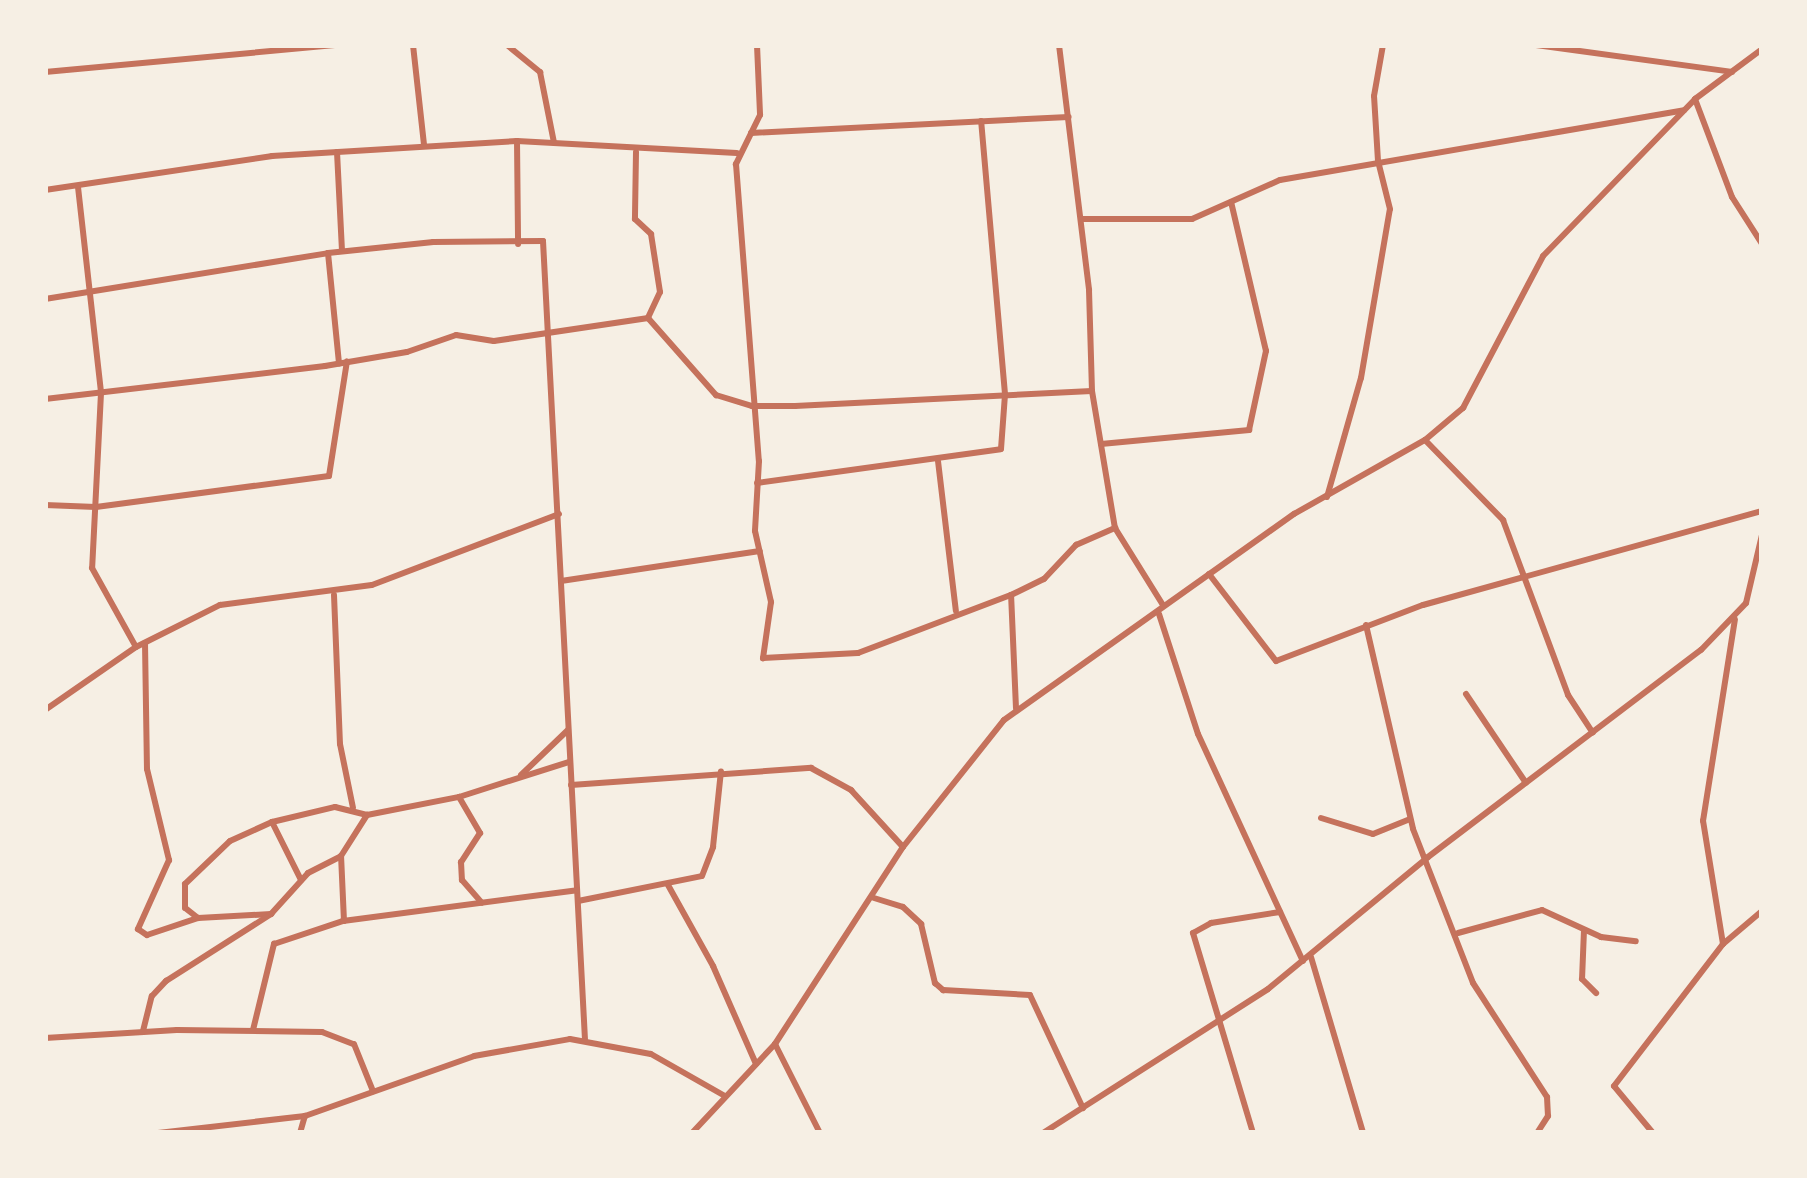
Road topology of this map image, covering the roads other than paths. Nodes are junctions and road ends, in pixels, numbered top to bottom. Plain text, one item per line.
1 (335, 45) edge
2 (413, 45) edge
3 (507, 45) edge
4 (757, 45) edge
5 (1059, 45) edge
6 (1383, 45) edge
7 (1536, 45) edge
8 (1656, 45) edge
9 (1762, 50) edge
10 (1654, 58) junction
11 (45, 72) edge
12 (1732, 72) junction
13 (1696, 99) junction
14 (1685, 110) junction
15 (1069, 117) junction
16 (981, 121) junction
17 (750, 133) junction
18 (518, 140) junction
19 (554, 143) junction
20 (424, 146) junction
21 (337, 152) junction
22 (636, 152) junction
23 (738, 153) junction
24 (1378, 161) junction
25 (78, 187) junction
26 (45, 190) edge
27 (1232, 202) junction
28 (1082, 219) junction
29 (518, 244) junction
30 (1762, 244) edge
31 (342, 251) junction
32 (328, 253) junction
33 (86, 287) junction
34 (45, 299) edge
35 (648, 318) junction
36 (552, 328) junction
37 (343, 362) junction
38 (1092, 391) junction
39 (101, 393) junction
40 (1005, 394) junction
41 (45, 399) edge
42 (752, 406) junction
43 (1425, 440) junction
44 (1101, 444) junction
45 (938, 461) junction
46 (758, 482) junction
47 (1327, 497) junction
48 (45, 505) edge
49 (96, 507) junction
50 (1762, 511) edge
51 (559, 514) junction
52 (1115, 528) junction
53 (1762, 535) edge
54 (760, 551) junction
55 (1209, 574) junction
56 (562, 581) junction
57 (1526, 581) junction
58 (334, 594) junction
59 (1011, 595) junction
60 (1163, 605) junction
61 (956, 611) junction
62 (1158, 614) junction
63 (1736, 619) junction
64 (1366, 625) junction
65 (146, 642) junction
66 (136, 647) junction
67 (1466, 694) dead end
68 (1016, 710) junction
69 (47, 712) edge
70 (568, 730) junction
71 (1593, 734) junction
72 (569, 762) junction
73 (720, 771) junction
74 (520, 776) junction
75 (1526, 782) junction
76 (572, 785) junction
77 (459, 797) junction
78 (352, 808) junction
79 (367, 815) junction
80 (1322, 818) dead end
81 (1410, 819) junction
82 (272, 822) junction
83 (903, 848) junction
84 (341, 856) junction
85 (1428, 857) junction
86 (301, 880) junction
87 (668, 885) junction
88 (577, 890) junction
89 (874, 898) junction
90 (578, 901) junction
91 (482, 903) junction
92 (1280, 912) junction
93 (1762, 912) edge
94 (271, 914) junction
95 (198, 918) junction
96 (344, 921) junction
97 (1584, 930) junction
98 (1458, 933) junction
99 (1636, 941) dead end
100 (1723, 944) junction
101 (1307, 959) junction
102 (1596, 993) dead end
103 (1218, 1022) junction
104 (253, 1030) junction
105 (143, 1031) junction
106 (45, 1038) edge
107 (586, 1039) junction
108 (775, 1044) junction
109 (756, 1064) junction
110 (373, 1091) junction
111 (724, 1096) junction
112 (1083, 1108) junction
113 (305, 1116) junction
114 (158, 1133) edge
115 (300, 1133) edge
116 (692, 1133) edge
117 (820, 1133) edge
118 (1043, 1133) edge
119 (1253, 1133) edge
120 (1362, 1133) edge
121 (1536, 1133) edge
122 (1653, 1133) edge

1 - 11 street
2 - 20 street
3 - 19 street
4 - 17 street
5 - 15 street
6 - 24 street
7 - 10 street
8 - 10 street
9 - 12 street
10 - 12 street
12 - 13 street
13 - 14 street
13 - 30 street
14 - 24 street
14 - 43 street
15 - 16 street
15 - 28 street
16 - 17 street
16 - 40 street
17 - 23 street
18 - 19 street
18 - 20 street
18 - 29 street
19 - 22 street
20 - 21 street
21 - 25 street
21 - 31 street
22 - 23 street
22 - 35 street
23 - 42 street
24 - 27 street
24 - 47 street
25 - 26 street
25 - 33 street
27 - 28 street
27 - 44 street
28 - 38 street
29 - 31 street
29 - 36 street
31 - 32 street
32 - 33 street
32 - 37 street
33 - 34 street
33 - 39 street
35 - 36 street
35 - 42 street
36 - 37 street
36 - 51 street
37 - 39 street
37 - 49 street
38 - 40 street
38 - 44 street
39 - 41 street
39 - 49 street
40 - 42 street
40 - 45 street
42 - 46 street
43 - 47 street
43 - 57 street
44 - 52 street
45 - 46 street
45 - 61 street
46 - 54 street
47 - 55 street
48 - 49 street
49 - 66 street
50 - 57 street
51 - 56 street
51 - 58 street
52 - 59 street
52 - 60 street
53 - 63 street
54 - 56 street
54 - 61 street
55 - 60 street
55 - 64 street
56 - 70 street
57 - 64 street
57 - 71 street
58 - 65 street
58 - 78 street
59 - 61 street
59 - 68 street
60 - 62 street
62 - 68 street
62 - 92 street
63 - 71 street
63 - 100 street
64 - 81 street
65 - 66 street
65 - 95 street
66 - 69 street
67 - 75 street
68 - 83 street
70 - 72 street
70 - 74 street
71 - 75 street
72 - 74 street
72 - 76 street
73 - 76 street
73 - 83 street
73 - 87 street
74 - 77 street
75 - 85 street
76 - 88 street
77 - 79 street
77 - 91 street
78 - 79 street
78 - 82 street
79 - 84 street
80 - 81 street
81 - 85 street
82 - 86 street
82 - 95 street
83 - 89 street
84 - 86 street
84 - 96 street
85 - 98 street
85 - 101 street
86 - 94 street
87 - 90 street
87 - 109 street
88 - 90 street
88 - 91 street
89 - 108 street
89 - 112 street
90 - 107 street
91 - 96 street
92 - 101 street
92 - 103 street
93 - 100 street
94 - 95 street
94 - 105 street
96 - 104 street
97 - 98 street
97 - 99 street
97 - 102 street
98 - 121 street
100 - 122 street
101 - 103 street
101 - 120 street
103 - 112 street
103 - 119 street
104 - 105 street
104 - 110 street
105 - 106 street
107 - 110 street
107 - 111 street
108 - 109 street
108 - 117 street
109 - 111 street
110 - 113 street
111 - 116 street
112 - 118 street
113 - 114 street
113 - 115 street

